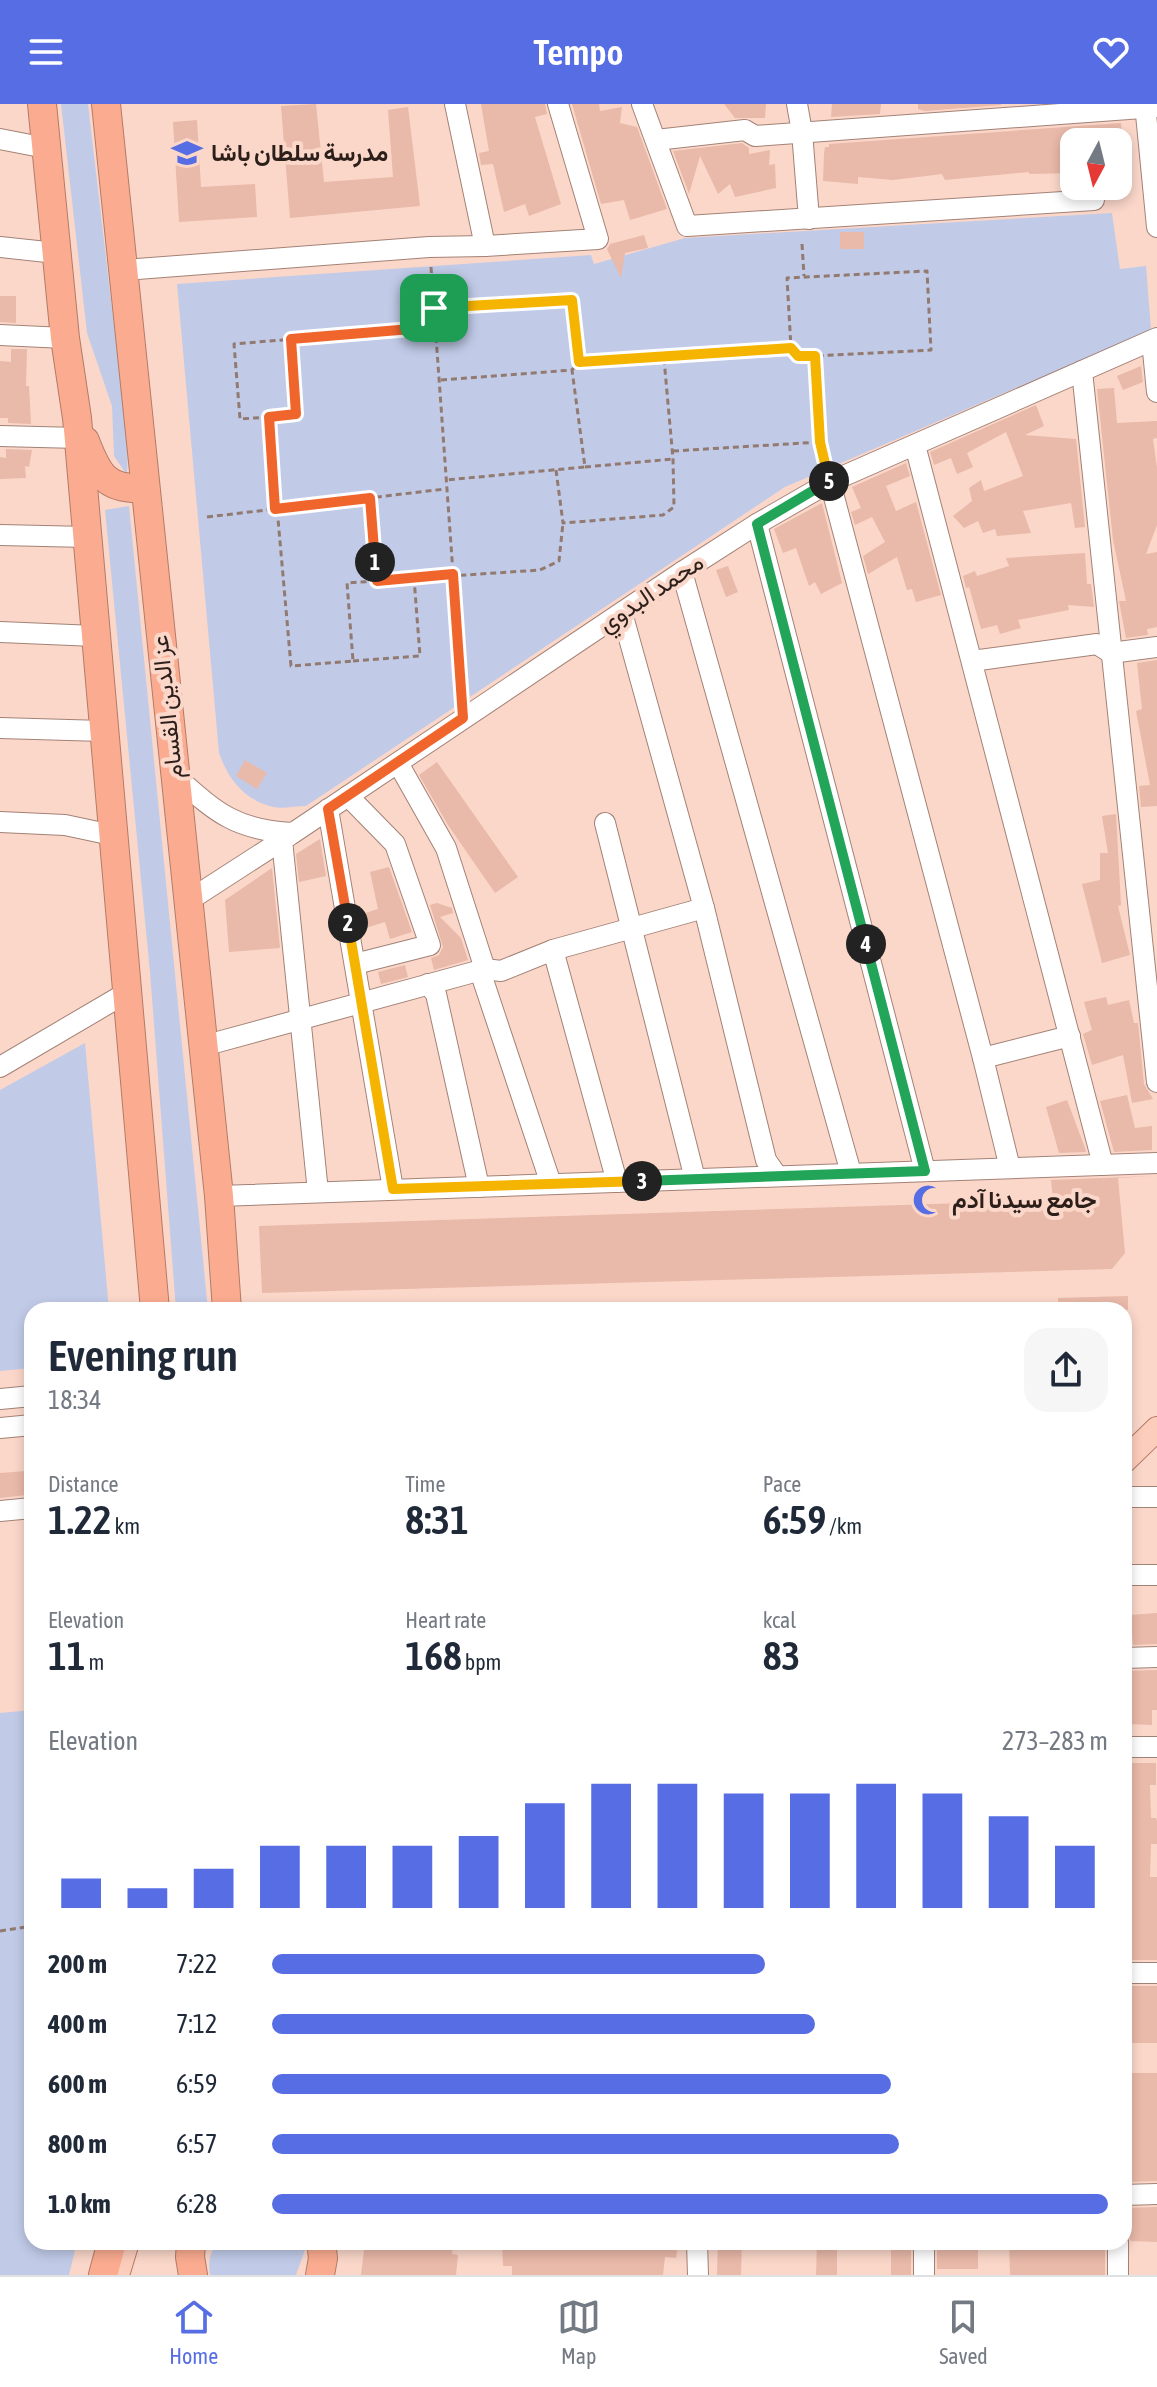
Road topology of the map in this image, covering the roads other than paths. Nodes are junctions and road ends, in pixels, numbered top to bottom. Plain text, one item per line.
1 (42, 104) edge
2 (106, 104) edge
3 (455, 104) edge
4 (558, 104) edge
5 (642, 104) edge
6 (797, 104) edge
7 (1149, 106) edge
8 (802, 132) junction
9 (0, 139) edge
10 (656, 140) junction
11 (46, 148) junction
12 (1094, 200) dead end
13 (1155, 201) edge
14 (809, 219) junction
15 (1157, 227) edge
16 (485, 246) junction
17 (0, 247) edge
18 (56, 253) junction
19 (124, 270) junction
20 (0, 335) edge
21 (65, 338) junction
22 (1154, 340) edge
23 (1082, 371) junction
24 (1157, 392) edge
25 (78, 428) junction
26 (0, 436) edge
27 (915, 445) junction
28 (830, 482) junction
29 (144, 488) junction
30 (757, 524) junction
31 (0, 535) edge
32 (87, 537) junction
33 (682, 572) junction
34 (622, 613) junction
35 (0, 632) edge
36 (95, 636) junction
37 (1157, 647) edge
38 (1111, 653) junction
39 (972, 661) junction
40 (0, 728) edge
41 (103, 731) junction
42 (398, 763) junction
43 (174, 775) junction
44 (348, 796) junction
45 (328, 809) junction
46 (0, 822) edge
47 (605, 823) dead end
48 (112, 835) junction
49 (288, 836) junction
50 (188, 901) junction
51 (704, 908) junction
52 (1149, 923) edge
53 (631, 928) junction
54 (553, 950) junction
55 (355, 964) junction
56 (485, 969) junction
57 (428, 984) junction
58 (126, 993) junction
59 (361, 1003) junction
60 (300, 1019) junction
61 (1070, 1036) junction
62 (203, 1046) junction
63 (983, 1058) junction
64 (0, 1067) edge
65 (1157, 1082) edge
66 (1157, 1163) edge
67 (1103, 1165) junction
68 (1010, 1168) junction
69 (925, 1171) junction
70 (851, 1173) junction
71 (777, 1176) junction
72 (695, 1179) junction
73 (617, 1182) junction
74 (551, 1184) junction
75 (479, 1187) junction
76 (393, 1189) junction
77 (318, 1192) junction
78 (219, 1196) junction
79 (154, 1302) edge
80 (226, 1302) edge
81 (24, 1397) edge
82 (0, 1399) edge
83 (24, 1426) edge
84 (0, 1428) edge
85 (1157, 1429) edge
86 (1132, 1453) edge
87 (1132, 1497) edge
88 (1157, 1497) edge
89 (24, 1509) edge
90 (0, 1511) edge
91 (1132, 1575) edge
92 (1157, 1575) edge
93 (1157, 1657) edge
94 (1132, 1658) edge
95 (1132, 1747) edge
96 (1157, 1747) edge
97 (1132, 1973) edge
98 (1157, 1973) edge
99 (1157, 2194) edge
100 (1132, 2195) edge
101 (110, 2250) edge
102 (125, 2250) edge
103 (322, 2250) edge
104 (697, 2250) edge
105 (924, 2250) edge
106 (1118, 2250) edge
107 (103, 2275) edge
108 (117, 2275) edge
109 (320, 2275) edge
110 (698, 2275) edge
111 (924, 2275) edge
112 (1118, 2275) edge

1 - 11 highway
2 - 19 highway, عز الدين القسام
3 - 16 street
4 - 16 street
5 - 10 street
6 - 8 street
7 - 8 street
7 - 13 street
8 - 10 street
8 - 14 street
9 - 11 street
10 - 14 street
11 - 18 highway
12 - 14 street
13 - 15 street
16 - 19 street
17 - 18 street
18 - 21 highway
19 - 29 highway, عز الدين القسام
20 - 21 street
21 - 25 highway
22 - 23 street, محمد البدوي
22 - 24 street
23 - 27 street, محمد البدوي
23 - 38 street
25 - 26 street
25 - 29 highway
25 - 32 highway
27 - 28 street, محمد البدوي
27 - 39 street
28 - 30 street, محمد البدوي
28 - 63 street
29 - 43 highway, عز الدين القسام
30 - 33 street, محمد البدوي
30 - 69 street
31 - 32 street
32 - 36 highway
33 - 34 street, محمد البدوي
33 - 70 street
34 - 42 street, محمد البدوي
34 - 51 street
35 - 36 street
36 - 41 highway
37 - 38 street
38 - 39 street
38 - 52 street
39 - 61 street
40 - 41 street
41 - 48 highway
42 - 44 street, محمد البدوي
42 - 56 street
43 - 49 street
43 - 50 highway, عز الدين القسام
44 - 45 street, محمد البدوي
44 - 55 street
45 - 49 street, محمد البدوي
45 - 55 street
46 - 48 street
47 - 53 street
48 - 58 highway
49 - 50 street, محمد البدوي
49 - 60 street
50 - 62 highway, عز الدين القسام
51 - 53 street
51 - 71 street
52 - 65 street
53 - 54 street
53 - 72 street
54 - 56 street
54 - 73 street
55 - 59 street
56 - 57 street
56 - 74 street
57 - 59 street
57 - 75 street
58 - 64 street
58 - 79 highway
59 - 60 street
59 - 76 street
60 - 62 street
60 - 77 street
61 - 63 street
61 - 67 street
62 - 78 highway, عز الدين القسام
63 - 68 street
66 - 67 street
67 - 68 street
68 - 69 street
69 - 70 street
70 - 71 street
71 - 72 street
72 - 73 street
73 - 74 street
74 - 75 street
75 - 76 street
76 - 77 street
77 - 78 street
78 - 80 highway, عز الدين القسام
81 - 82 street
83 - 84 street
85 - 86 main road
87 - 88 street
89 - 90 street
91 - 92 street
93 - 94 street
95 - 96 street
97 - 98 street
99 - 100 street
101 - 107 highway
102 - 108 main road
103 - 109 highway
104 - 110 street
105 - 111 street
106 - 112 street

